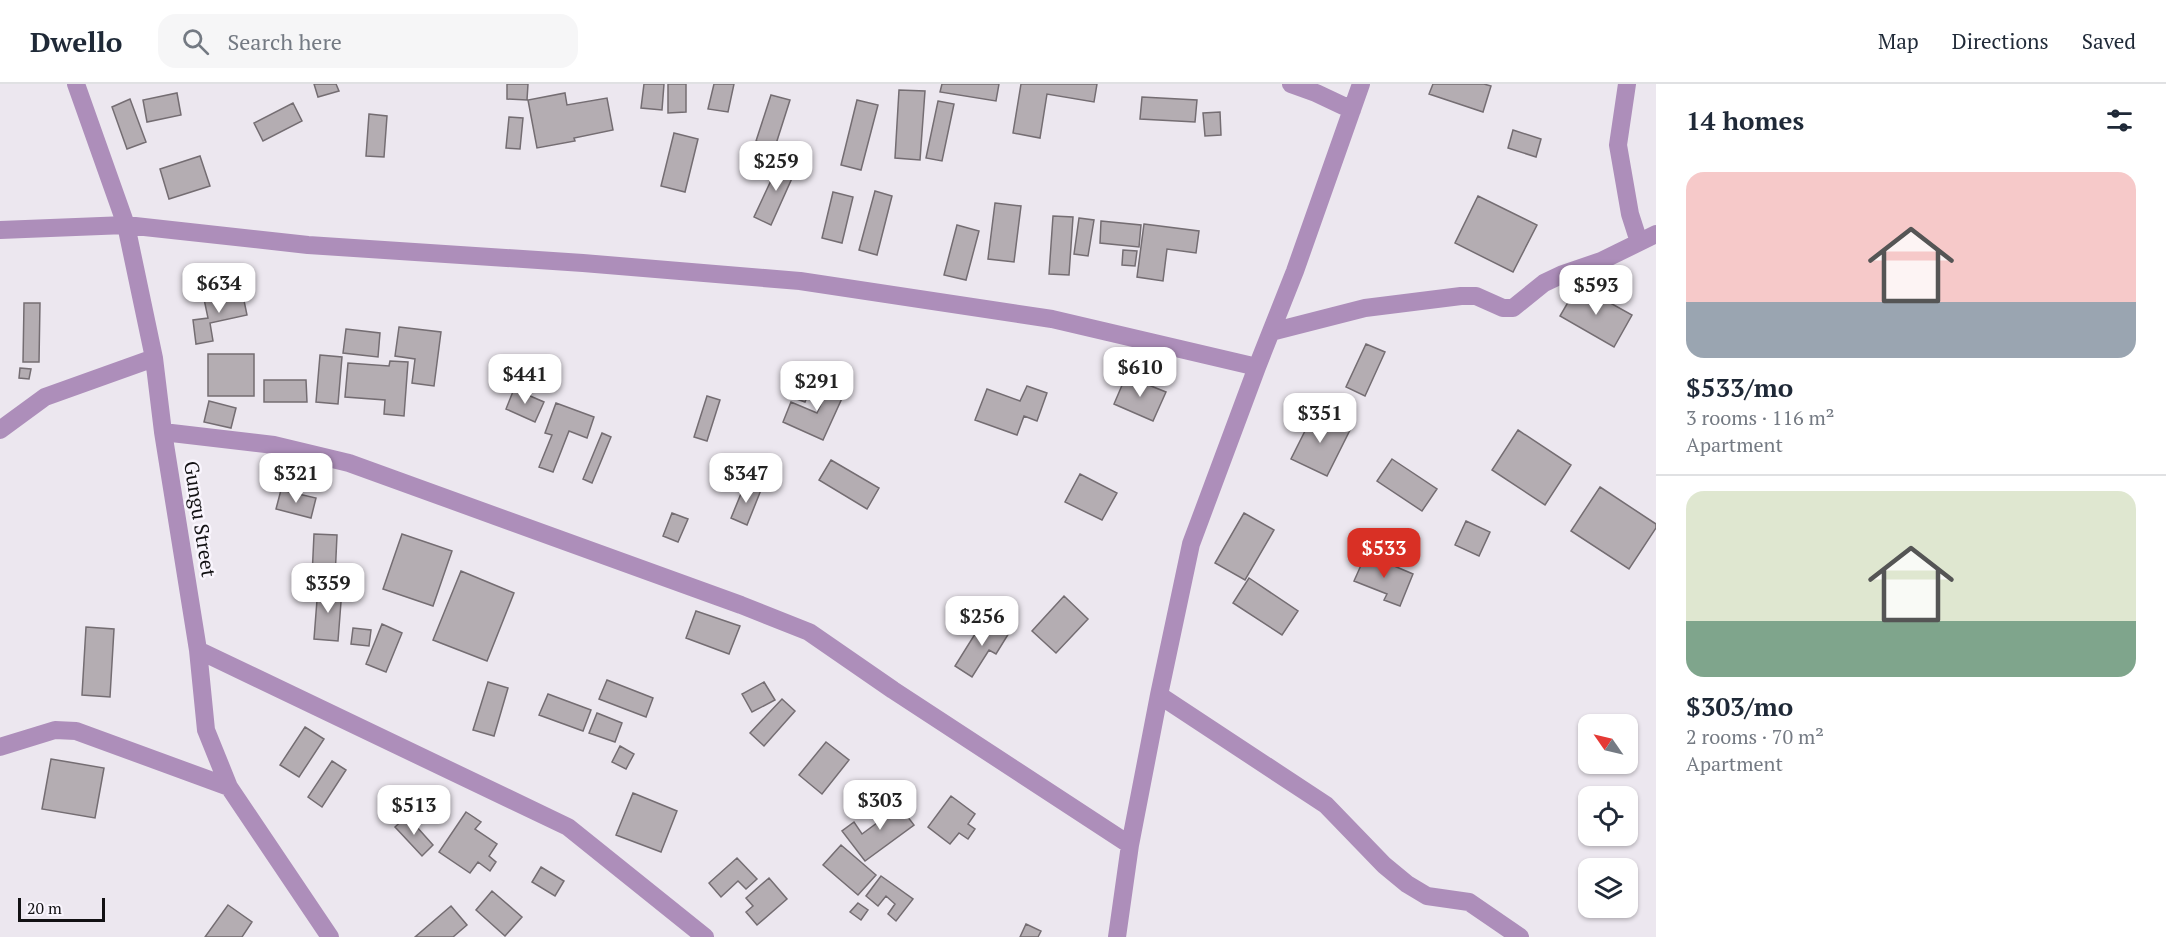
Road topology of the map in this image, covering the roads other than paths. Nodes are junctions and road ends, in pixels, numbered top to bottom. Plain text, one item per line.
1 (76, 84) edge
2 (1291, 84) edge
3 (1361, 84) edge
4 (1627, 84) edge
5 (1352, 110) junction
6 (126, 225) junction
7 (0, 230) edge
8 (1656, 234) edge
9 (1639, 242) junction
10 (1271, 332) junction
11 (154, 358) junction
12 (1257, 367) junction
13 (0, 430) edge
14 (163, 432) junction
15 (198, 650) junction
16 (1159, 695) junction
17 (0, 747) edge
18 (230, 787) junction
19 (1130, 845) junction
20 (330, 937) edge
21 (705, 937) edge
22 (1117, 937) edge
23 (1520, 937) edge

1 - 6 street, Gungu Street
2 - 5 street
3 - 5 street
4 - 9 street
5 - 10 street
6 - 7 street
6 - 11 street, Gungu Street
6 - 12 street
8 - 9 street
9 - 10 street
10 - 12 street
11 - 13 street
11 - 14 street, Gungu Street
12 - 16 street
14 - 15 street, Gungu Street
14 - 19 street
15 - 18 street, Gungu Street
15 - 21 street
16 - 19 street
16 - 23 street
17 - 18 street
18 - 20 street, Gungu Street
19 - 22 street

